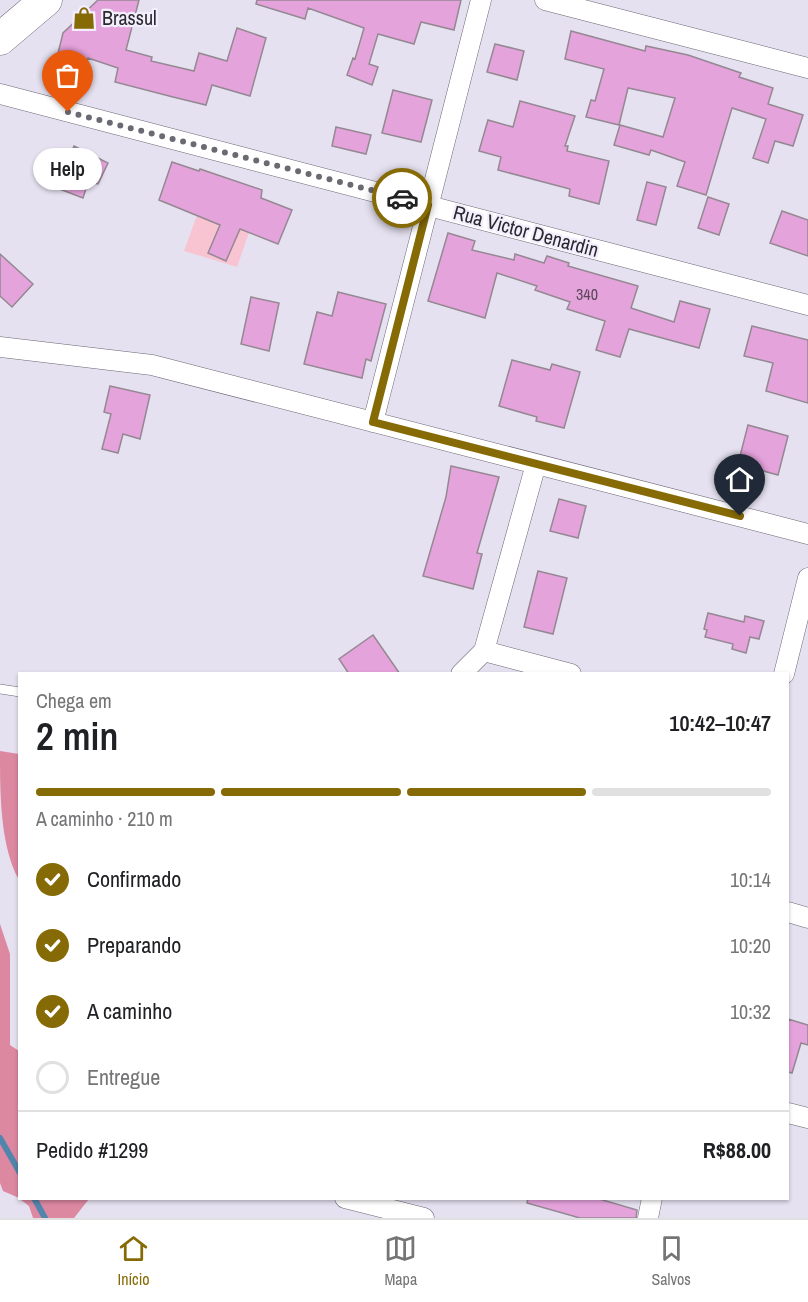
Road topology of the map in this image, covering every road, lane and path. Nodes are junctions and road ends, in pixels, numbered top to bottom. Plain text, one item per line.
1 (46, 0) edge
2 (481, 0) edge
3 (545, 0) edge
4 (0, 39) edge
5 (808, 68) edge
6 (0, 94) edge
7 (428, 205) junction
8 (808, 304) edge
9 (0, 347) edge
10 (373, 422) junction
11 (536, 464) junction
12 (808, 534) edge
13 (808, 578) edge
14 (484, 651) junction
15 (463, 672) edge
16 (563, 672) edge
17 (784, 672) edge
18 (0, 689) edge
19 (18, 693) edge
20 (789, 912) edge
21 (808, 918) edge
22 (789, 1113) edge
23 (808, 1118) edge
24 (353, 1200) edge
25 (652, 1200) edge
26 (424, 1218) edge
27 (648, 1218) edge

1 - 4 highway
2 - 7 street
3 - 5 street
6 - 7 street, Rua Victor Denardin
7 - 8 street, Rua Victor Denardin
7 - 10 street
9 - 10 street
10 - 11 street
11 - 12 street
11 - 14 street
13 - 17 street
14 - 15 street
14 - 16 street
18 - 19 lane
20 - 21 street
22 - 23 street
24 - 26 street
25 - 27 street

